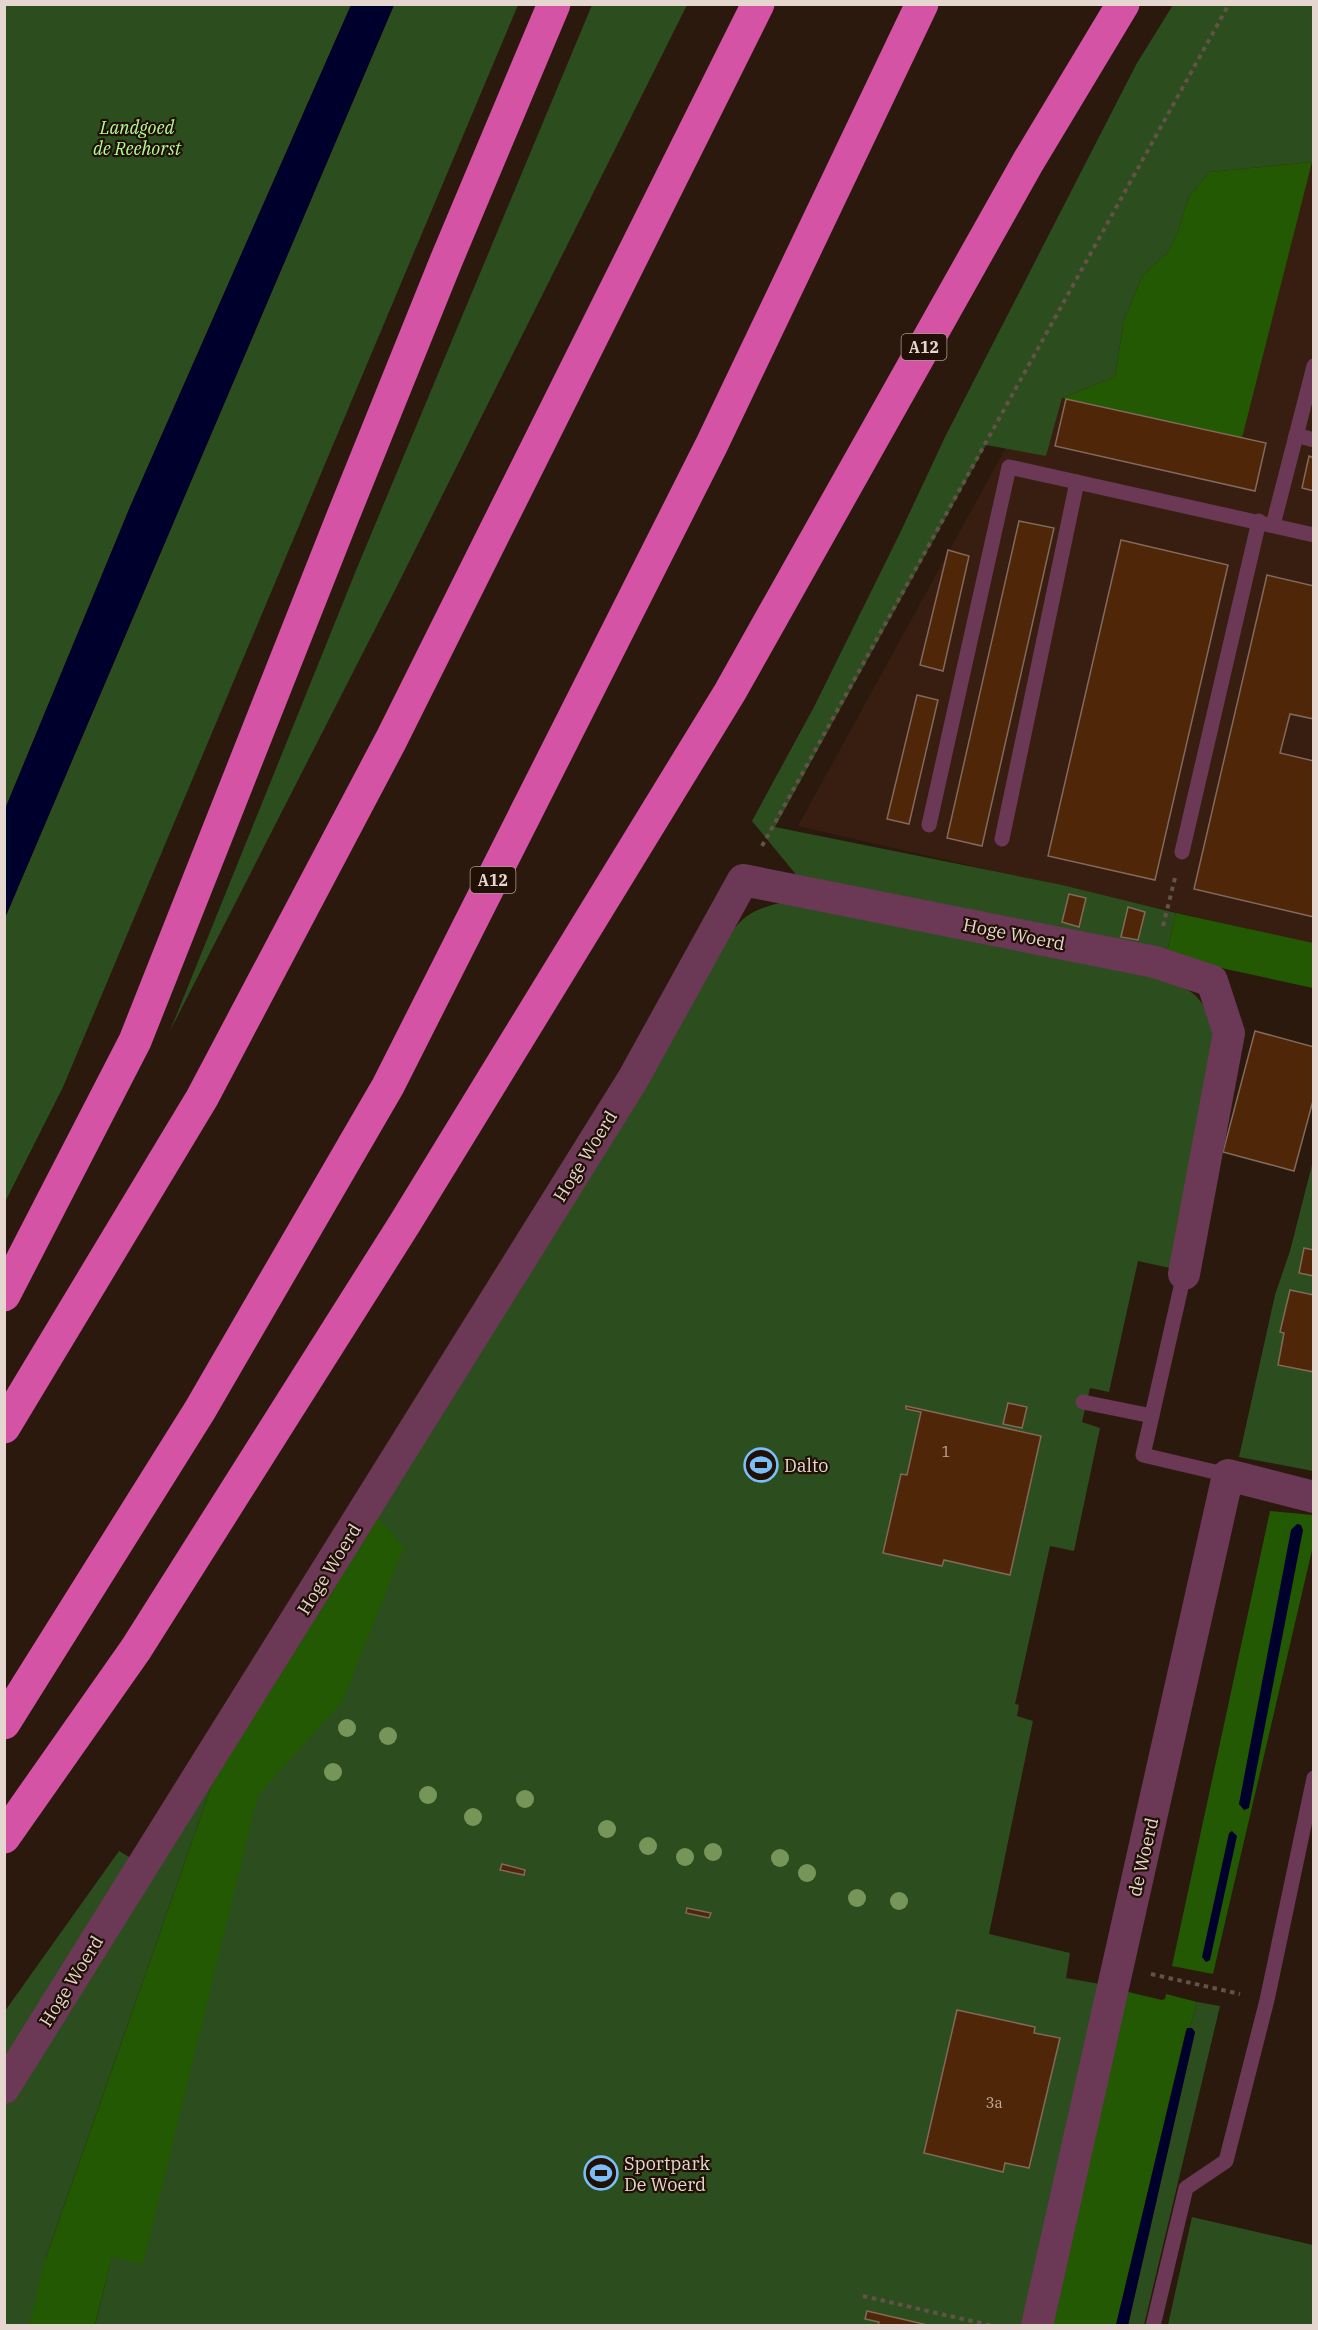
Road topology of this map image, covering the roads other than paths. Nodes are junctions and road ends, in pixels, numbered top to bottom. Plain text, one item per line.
1 (554, 4) edge
2 (758, 4) edge
3 (922, 4) edge
4 (1123, 4) edge
5 (1314, 366) edge
6 (1296, 435) junction
7 (1314, 440) edge
8 (1077, 482) junction
9 (1266, 523) junction
10 (1314, 535) edge
11 (929, 825) dead end
12 (1002, 839) dead end
13 (1182, 852) dead end
14 (1184, 1274) joint
15 (4, 1295) edge
16 (1083, 1402) dead end
17 (1152, 1416) junction
18 (4, 1427) edge
19 (1228, 1475) junction
20 (1314, 1497) edge
21 (4, 1723) edge
22 (1314, 1778) edge
23 (4, 1837) edge
24 (4, 2088) edge
25 (1037, 2325) edge
26 (1153, 2325) edge

1 - 15 highway
2 - 18 highway
3 - 21 highway, A12
4 - 23 highway, A12
5 - 6 lane
6 - 7 lane
6 - 9 lane
8 - 9 lane
8 - 11 lane
8 - 12 lane
9 - 10 lane
9 - 13 lane
14 - 17 lane
14 - 24 street, Hoge Woerd
16 - 17 lane
17 - 19 lane
19 - 20 street
19 - 25 street, de Woerd
22 - 26 lane

